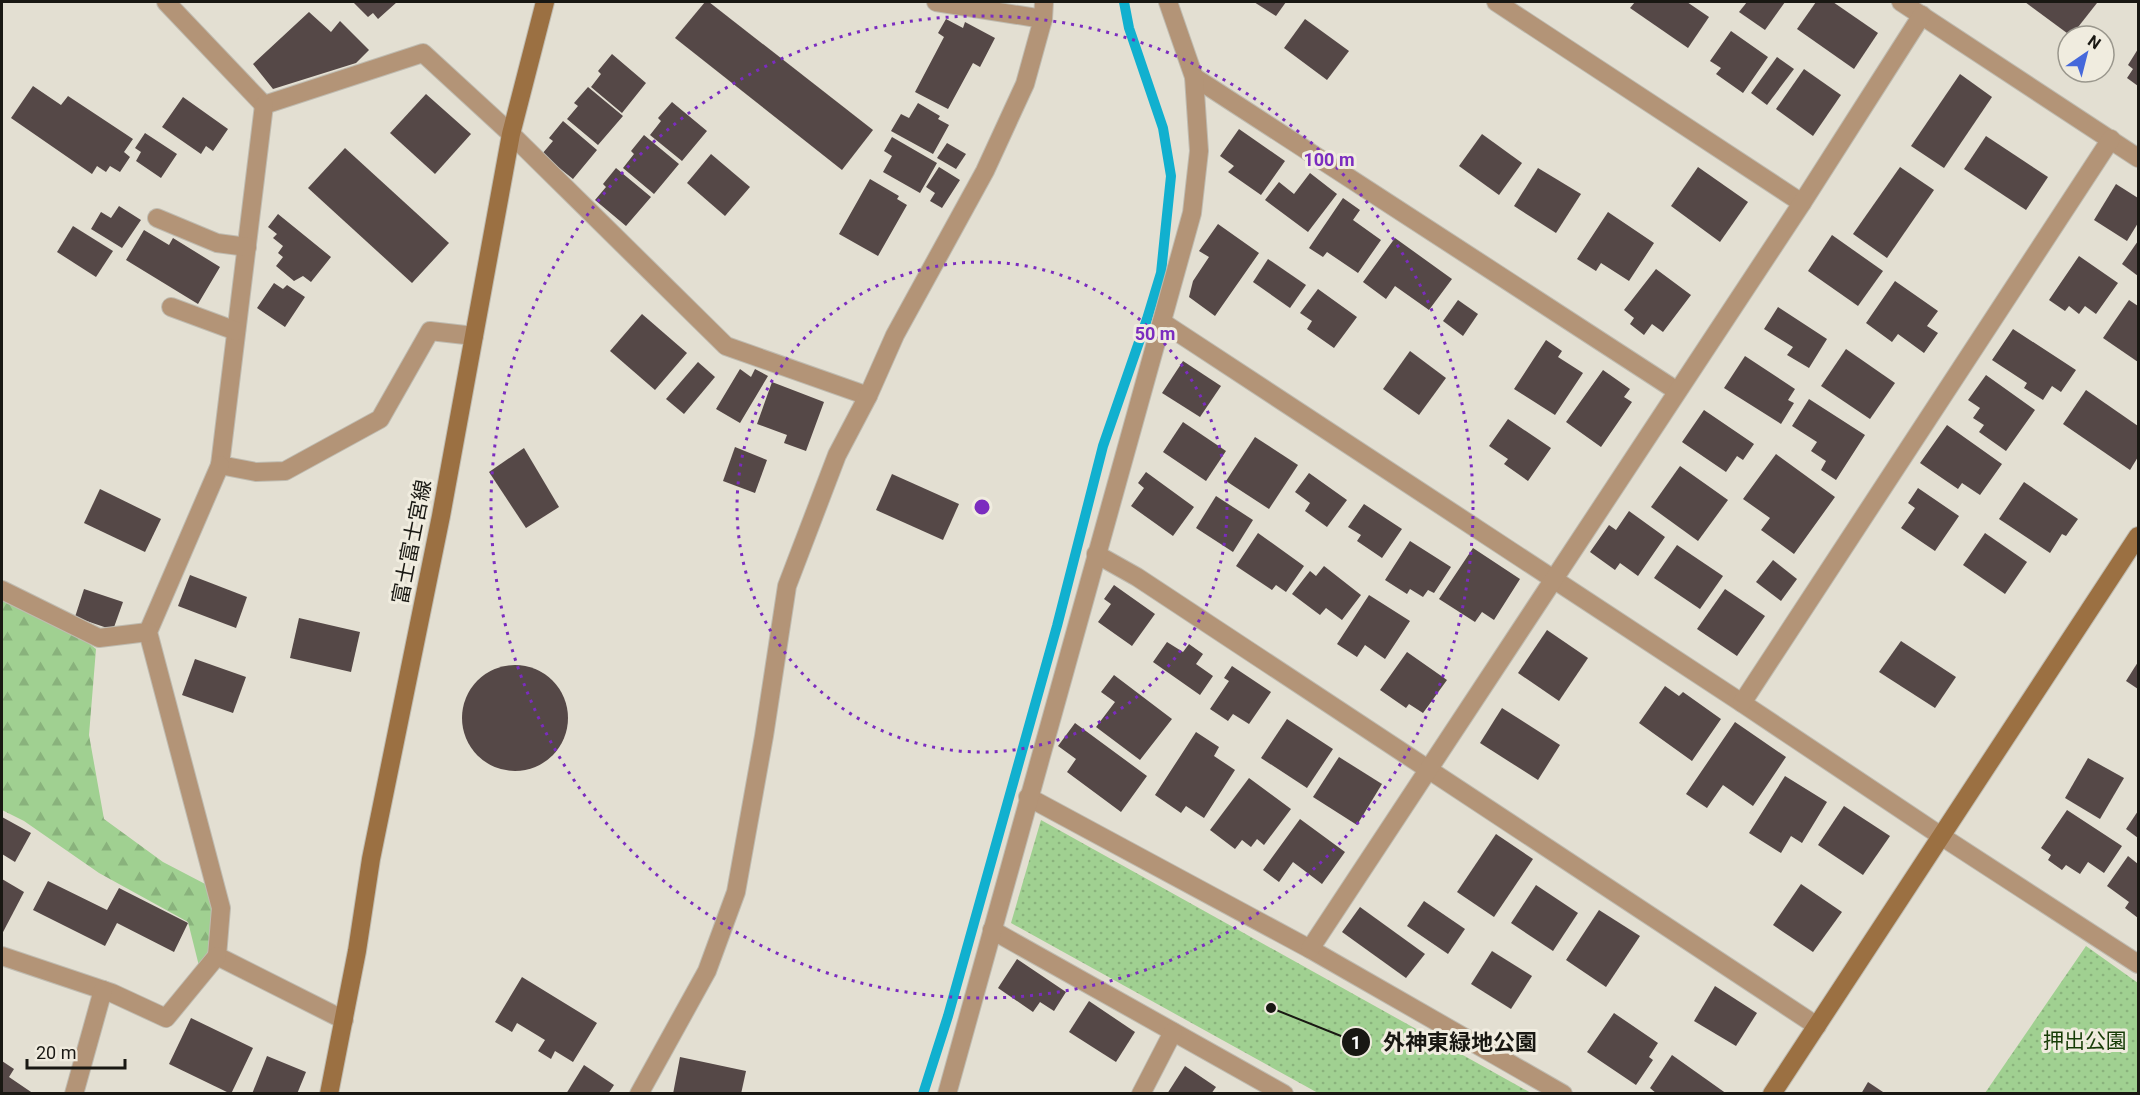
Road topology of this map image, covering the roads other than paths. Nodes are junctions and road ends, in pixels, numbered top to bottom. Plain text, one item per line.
1 (166, 2) edge
2 (545, 2) edge
3 (936, 2) edge
4 (1168, 2) edge
5 (1496, 2) edge
6 (1901, 2) edge
7 (1044, 10) edge
8 (1922, 15) junction
9 (1194, 77) junction
10 (264, 105) junction
11 (511, 134) junction
12 (2111, 139) junction
13 (2139, 158) edge
14 (1802, 203) junction
15 (157, 218) dead end
16 (247, 247) junction
17 (171, 307) dead end
18 (1162, 322) junction
19 (236, 331) junction
20 (474, 336) junction
21 (1677, 391) junction
22 (868, 396) junction
23 (220, 465) junction
24 (2139, 536) edge
25 (1096, 554) junction
26 (1553, 580) junction
27 (2, 590) edge
28 (148, 632) junction
29 (1742, 703) junction
30 (1428, 770) junction
31 (1028, 797) junction
32 (1941, 836) junction
33 (992, 930) junction
34 (1310, 949) junction
35 (2, 956) edge
36 (217, 956) junction
37 (2139, 964) edge
38 (103, 990) junction
39 (344, 1020) junction
40 (1817, 1026) junction
41 (1173, 1032) junction
42 (74, 1094) edge
43 (330, 1094) edge
44 (639, 1094) edge
45 (947, 1094) edge
46 (1141, 1094) edge
47 (1284, 1094) edge
48 (1563, 1094) edge
49 (1772, 1094) edge

1 - 10 street
2 - 11 main road, 富士富士宮線
3 - 7 street
4 - 9 street
5 - 14 street
6 - 8 street
7 - 22 street
8 - 12 street
8 - 14 street
9 - 18 street
9 - 21 street
10 - 11 street
10 - 16 street
11 - 20 main road, 富士富士宮線
11 - 22 street
12 - 13 street
12 - 29 street
14 - 21 street
15 - 16 street
16 - 19 street
17 - 19 street
18 - 25 street
18 - 26 street
19 - 23 street
20 - 23 street
20 - 39 main road, 富士富士宮線
21 - 26 street
22 - 44 street
23 - 28 street
24 - 32 main road
25 - 30 street
25 - 31 street
26 - 29 street
26 - 30 street
27 - 28 street
28 - 36 street
29 - 32 street
30 - 34 street
30 - 40 street
31 - 33 street
31 - 34 street
32 - 37 street
32 - 40 main road
33 - 41 street
33 - 45 street
34 - 48 street
35 - 38 street
36 - 38 street
36 - 39 street
38 - 42 street
39 - 43 main road, 富士富士宮線
40 - 49 main road
41 - 46 street
41 - 47 street

